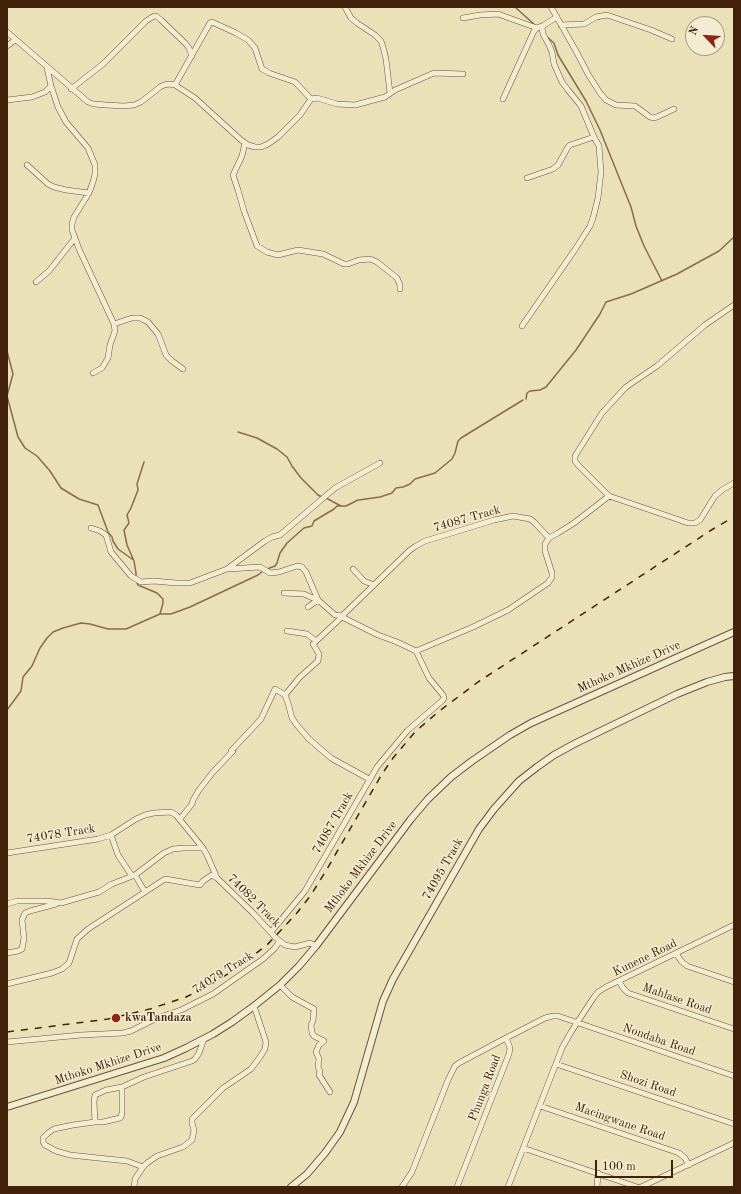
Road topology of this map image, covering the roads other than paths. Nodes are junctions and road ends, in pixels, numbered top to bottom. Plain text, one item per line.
1 (345, 7) edge
2 (551, 7) edge
3 (557, 17) junction
4 (463, 18) dead end
5 (561, 25) junction
6 (544, 26) junction
7 (537, 28) junction
8 (7, 32) edge
9 (15, 40) junction
10 (672, 40) dead end
11 (7, 46) edge
12 (192, 56) junction
13 (47, 68) junction
14 (463, 74) dead end
15 (175, 85) junction
16 (51, 86) junction
17 (71, 89) junction
18 (390, 93) junction
19 (311, 99) junction
20 (503, 99) dead end
21 (7, 100) edge
22 (674, 109) dead end
23 (594, 137) junction
24 (245, 143) junction
25 (27, 165) dead end
26 (527, 178) dead end
27 (89, 193) junction
28 (75, 238) junction
29 (36, 282) dead end
30 (400, 289) dead end
31 (734, 305) edge
32 (114, 324) junction
33 (522, 326) dead end
34 (183, 369) dead end
35 (93, 373) dead end
36 (380, 463) dead end
37 (734, 483) edge
38 (609, 496) junction
39 (91, 528) dead end
40 (549, 538) junction
41 (227, 569) junction
42 (353, 569) dead end
43 (374, 585) junction
44 (284, 593) dead end
45 (318, 600) junction
46 (308, 607) dead end
47 (343, 616) junction
48 (287, 631) dead end
49 (734, 632) edge
50 (316, 641) junction
51 (416, 651) junction
52 (734, 676) edge
53 (285, 695) junction
54 (369, 779) junction
55 (160, 812) joint
56 (180, 819) junction
57 (111, 835) junction
58 (203, 848) junction
59 (7, 853) edge
60 (133, 875) junction
61 (217, 878) junction
62 (145, 892) junction
63 (61, 903) junction
64 (7, 904) edge
65 (734, 924) edge
66 (271, 932) junction
67 (280, 941) junction
68 (316, 946) junction
69 (7, 953) edge
70 (676, 953) junction
71 (619, 982) junction
72 (734, 982) edge
73 (7, 984) edge
74 (280, 985) junction
75 (254, 1006) junction
76 (577, 1023) junction
77 (734, 1029) edge
78 (506, 1038) junction
79 (204, 1039) junction
80 (7, 1042) edge
81 (556, 1064) junction
82 (734, 1076) edge
83 (122, 1087) junction
84 (330, 1092) dead end
85 (540, 1106) junction
86 (7, 1107) edge
87 (94, 1122) junction
88 (734, 1124) edge
89 (734, 1143) edge
90 (523, 1148) junction
91 (689, 1165) junction
92 (142, 1167) junction
93 (598, 1173) junction
94 (134, 1187) edge
95 (291, 1187) edge
96 (402, 1187) edge
97 (457, 1187) edge
98 (508, 1187) edge
99 (597, 1187) edge
100 (636, 1187) edge
101 (641, 1187) edge

1 - 18 street
2 - 3 street
3 - 5 street
3 - 6 street
4 - 7 street
5 - 10 street
5 - 22 street
6 - 7 street
6 - 23 street
7 - 20 street
8 - 9 street
9 - 11 street
9 - 13 street
12 - 15 street
12 - 17 street
12 - 19 street
13 - 16 street
13 - 17 street
14 - 18 street
15 - 17 street
15 - 24 street
16 - 21 street
16 - 27 street
18 - 19 street
19 - 24 street
23 - 26 street
23 - 33 street
24 - 30 street
25 - 27 street
27 - 28 street
28 - 29 street
28 - 32 street
31 - 38 street
32 - 34 street
32 - 35 street
36 - 41 street
37 - 38 street
38 - 40 street
39 - 41 street
40 - 43 street, 74087 Track
40 - 51 street
41 - 45 street
42 - 43 street
43 - 47 street, 74087 Track
44 - 45 street
45 - 46 street
45 - 47 street
47 - 50 street, 74087 Track
47 - 51 street
48 - 50 street
49 - 68 street, Mthoko Mkhize Drive
50 - 53 street
51 - 54 street, 74087 Track
52 - 95 street, 74095 Track
53 - 54 street
53 - 56 street
54 - 66 street, 74087 Track
55 - 56 street, 74082 Track
55 - 57 street, 74078 Track
56 - 58 street, 74082 Track
57 - 59 street, 74078 Track
57 - 60 street
58 - 60 street
58 - 61 street, 74082 Track
60 - 62 street
60 - 63 street
61 - 62 street
61 - 66 street, 74082 Track
62 - 73 street
63 - 64 street
63 - 69 street
65 - 70 street, Kunene Road
66 - 67 street, 74082 Track
67 - 68 street, 74082 Track
67 - 80 street, 74079 Track
68 - 74 street, Mthoko Mkhize Drive
70 - 71 street, Kunene Road
70 - 72 street
71 - 76 street, Kunene Road
71 - 77 street, Mahlase Road
74 - 75 street, Mthoko Mkhize Drive
74 - 84 street
75 - 79 street, Mthoko Mkhize Drive
75 - 92 street
76 - 78 street
76 - 81 street, Kunene Road
76 - 82 street, Nondaba Road
78 - 96 street, Phunga Road
78 - 97 street, Phunga Road
79 - 83 street
79 - 86 street, Mthoko Mkhize Drive
81 - 85 street, Kunene Road
81 - 88 street, Shozi Road
83 - 87 street
83 - 87 street
85 - 90 street, Kunene Road
85 - 91 street, Macingwane Road
87 - 92 street
89 - 91 street
90 - 93 street
90 - 98 street, Kunene Road
91 - 101 street
92 - 94 street
93 - 99 street
93 - 100 street

